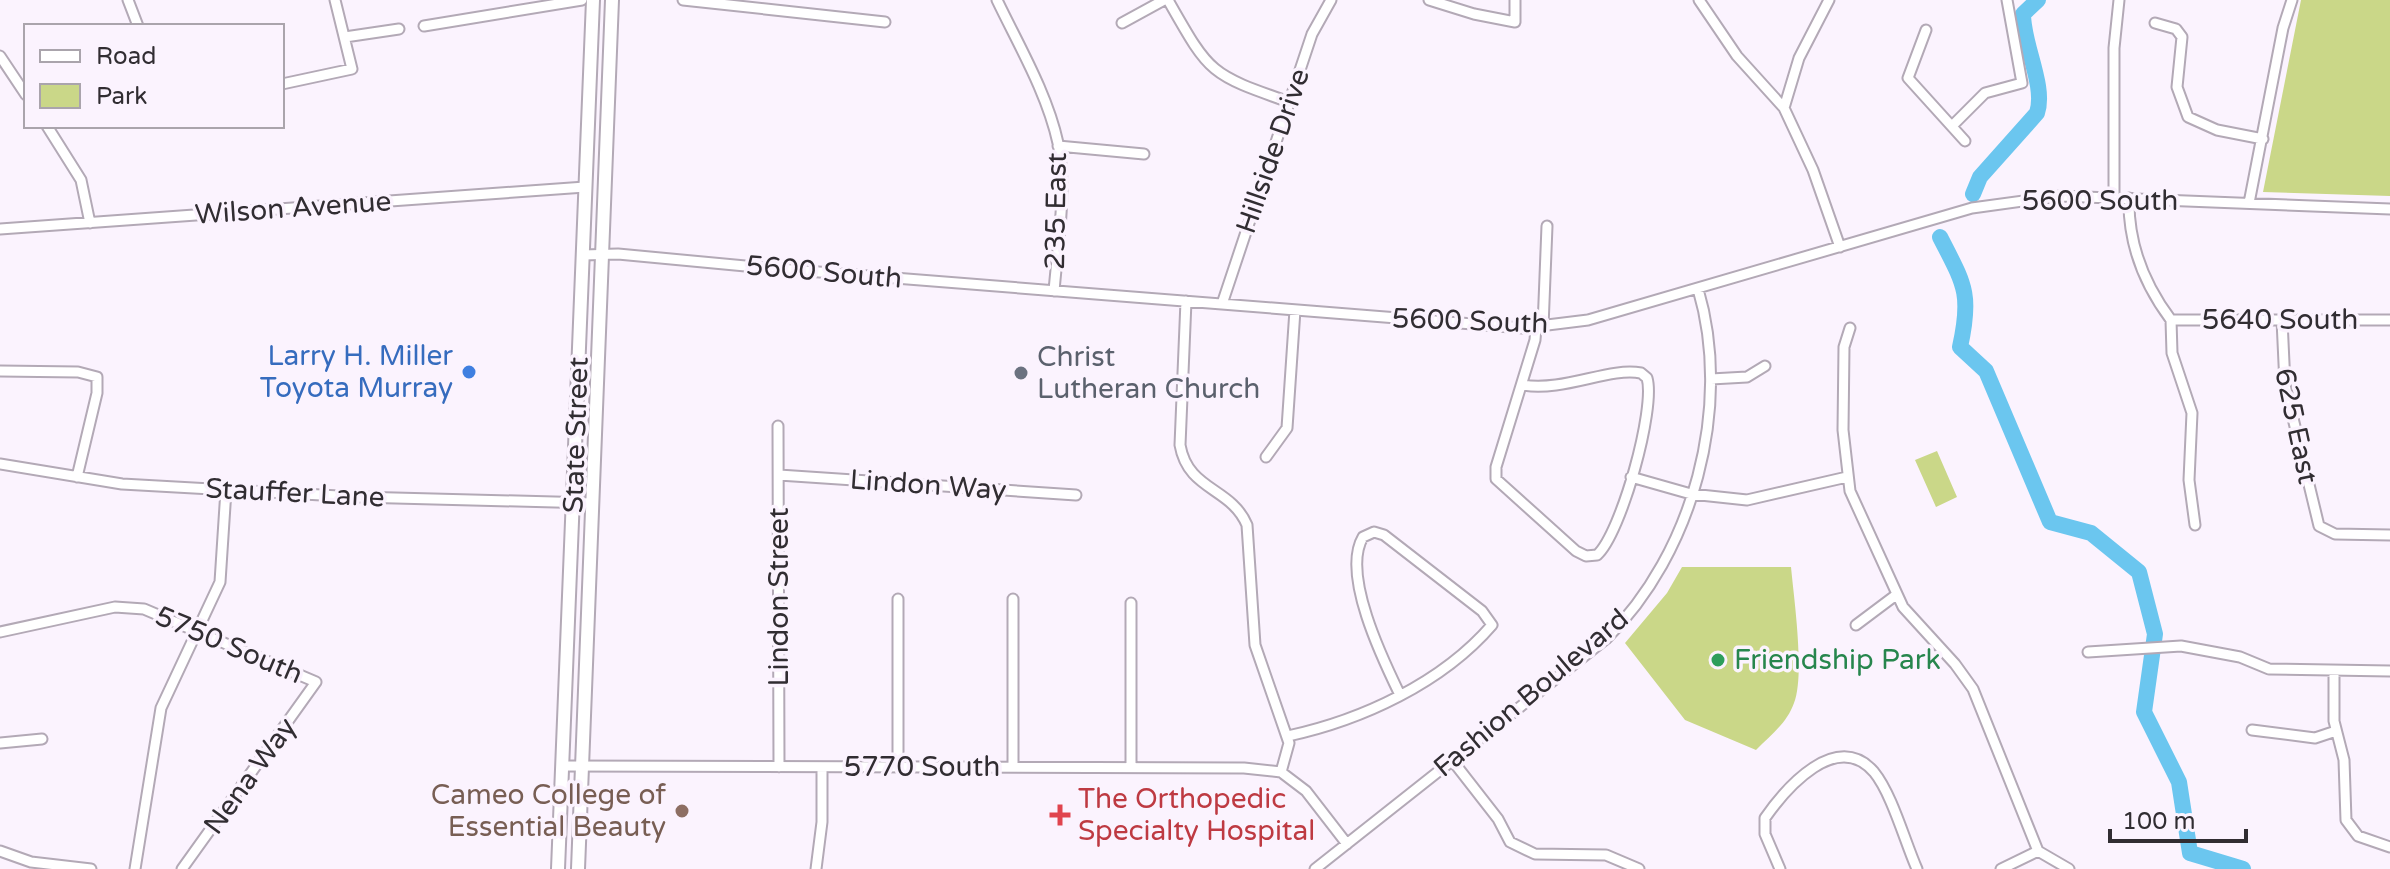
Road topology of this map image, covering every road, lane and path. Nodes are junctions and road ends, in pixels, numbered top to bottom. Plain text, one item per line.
1 (128, 0) edge
2 (335, 0) edge
3 (582, 0) edge
4 (593, 0) edge
5 (612, 0) edge
6 (683, 0) edge
7 (997, 0) edge
8 (1166, 0) edge
9 (1331, 0) edge
10 (1429, 0) edge
11 (1515, 0) edge
12 (1699, 0) edge
13 (1829, 0) edge
14 (2007, 0) edge
15 (2119, 0) edge
16 (2292, 0) edge
17 (762, 4) edge
18 (885, 22) dead end
19 (1122, 23) dead end
20 (2155, 23) dead end
21 (137, 24) edge
22 (424, 26) dead end
23 (399, 29) dead end
24 (1926, 30) dead end
25 (345, 37) junction
26 (0, 56) edge
27 (284, 84) edge
28 (24, 92) edge
29 (1289, 102) junction
30 (1784, 108) junction
31 (1953, 125) junction
32 (48, 128) edge
33 (2263, 139) junction
34 (1965, 141) dead end
35 (1058, 146) junction
36 (1144, 154) dead end
37 (585, 187) junction
38 (2114, 197) junction
39 (2129, 198) junction
40 (2249, 203) junction
41 (2390, 209) edge
42 (90, 223) junction
43 (1547, 226) dead end
44 (0, 229) edge
45 (1840, 247) junction
46 (602, 254) junction
47 (583, 255) junction
48 (1698, 289) junction
49 (1054, 291) junction
50 (1186, 301) junction
51 (1222, 304) junction
52 (1295, 310) junction
53 (2171, 320) junction
54 (2282, 320) junction
55 (2390, 320) edge
56 (1539, 327) junction
57 (1850, 328) dead end
58 (1765, 366) dead end
59 (0, 371) edge
60 (1711, 379) junction
61 (1522, 385) junction
62 (778, 426) dead end
63 (1266, 457) dead end
64 (0, 464) edge
65 (779, 475) junction
66 (77, 477) junction
67 (1631, 477) junction
68 (1847, 477) junction
69 (226, 490) junction
70 (1691, 494) junction
71 (1076, 495) dead end
72 (573, 503) junction
73 (592, 503) junction
74 (2195, 525) dead end
75 (2390, 535) edge
76 (1896, 595) junction
77 (898, 599) dead end
78 (1013, 599) dead end
79 (1131, 603) dead end
80 (1856, 625) dead end
81 (199, 631) junction
82 (0, 632) edge
83 (2088, 652) dead end
84 (2334, 671) junction
85 (2390, 671) edge
86 (316, 682) joint
87 (1400, 695) junction
88 (2252, 730) dead end
89 (2336, 731) junction
90 (1288, 736) junction
91 (42, 739) dead end
92 (0, 743) edge
93 (1452, 760) junction
94 (562, 766) junction
95 (582, 766) junction
96 (1013, 766) junction
97 (779, 767) junction
98 (822, 767) junction
99 (898, 767) junction
100 (1131, 767) junction
101 (1281, 772) junction
102 (1347, 844) junction
103 (2390, 847) edge
104 (0, 851) edge
105 (2038, 851) junction
106 (91, 869) edge
107 (135, 869) edge
108 (182, 869) edge
109 (558, 869) edge
110 (578, 869) edge
111 (816, 869) edge
112 (1315, 869) edge
113 (1639, 869) edge
114 (1780, 869) edge
115 (1917, 869) edge
116 (2001, 869) edge
117 (2069, 869) edge

1 - 21 street
2 - 25 street
3 - 22 street
4 - 37 main road, State Street
5 - 46 main road, State Street
6 - 17 street
7 - 35 street, 235 East
8 - 19 street
8 - 29 street
9 - 29 street, Hillside Drive
10 - 11 street
12 - 30 street
13 - 30 street
14 - 31 street
15 - 38 street
16 - 33 street
17 - 18 street
20 - 33 street
23 - 25 street
24 - 31 street
25 - 27 street
26 - 28 street
29 - 51 street, Hillside Drive
30 - 45 street
31 - 34 street
32 - 42 street
33 - 40 street
35 - 36 street
35 - 49 street, 235 East
37 - 42 street, Wilson Avenue
37 - 47 main road, State Street
38 - 39 street, 5600 South
38 - 45 street, 5600 South
39 - 40 street, 5600 South
39 - 53 street
40 - 41 street, 5600 South
42 - 44 street, Wilson Avenue
43 - 56 street
45 - 48 street, 5600 South
46 - 47 street, 5600 South
46 - 49 street, 5600 South
46 - 73 main road, State Street
47 - 72 main road, State Street
48 - 56 street, 5600 South
48 - 60 street, Fashion Boulevard
49 - 50 street, 5600 South
50 - 51 street, 5600 South
50 - 90 street
51 - 52 street, 5600 South
52 - 56 street, 5600 South
52 - 63 street
53 - 54 street, 5640 South
53 - 74 street
54 - 55 street, 5640 South
54 - 75 street, 625 East
56 - 61 street
57 - 68 street
58 - 60 street
59 - 66 street
60 - 70 street, Fashion Boulevard
61 - 67 street
61 - 67 street
62 - 65 street, Lindon Street
64 - 66 street, Stauffer Lane
65 - 71 street, Lindon Way
65 - 97 street, Lindon Street
66 - 69 street, Stauffer Lane
67 - 70 street
68 - 70 street
68 - 76 street
69 - 72 street, Stauffer Lane
69 - 81 street
70 - 93 street, Fashion Boulevard
72 - 73 street, Stauffer Lane
72 - 94 main road, State Street
73 - 95 main road, State Street
76 - 80 street
76 - 105 street
77 - 99 street
78 - 96 street
79 - 100 street
81 - 82 street, 5750 South
81 - 86 street, 5750 South
81 - 107 street
83 - 84 street
84 - 85 street
84 - 89 street
86 - 108 street, Nena Way
87 - 87 street
87 - 90 street
88 - 89 street
89 - 103 street
90 - 101 street
91 - 92 street
93 - 102 street, Fashion Boulevard
93 - 113 street
94 - 95 street, 5770 South
94 - 109 main road, State Street
95 - 97 street, 5770 South
95 - 110 main road, State Street
96 - 99 street, 5770 South
96 - 100 street, 5770 South
97 - 98 street, 5770 South
98 - 99 street, 5770 South
98 - 111 street
100 - 101 street, 5770 South
101 - 102 street
102 - 112 street, Fashion Boulevard
104 - 106 street
105 - 116 street
105 - 117 street
114 - 115 street

